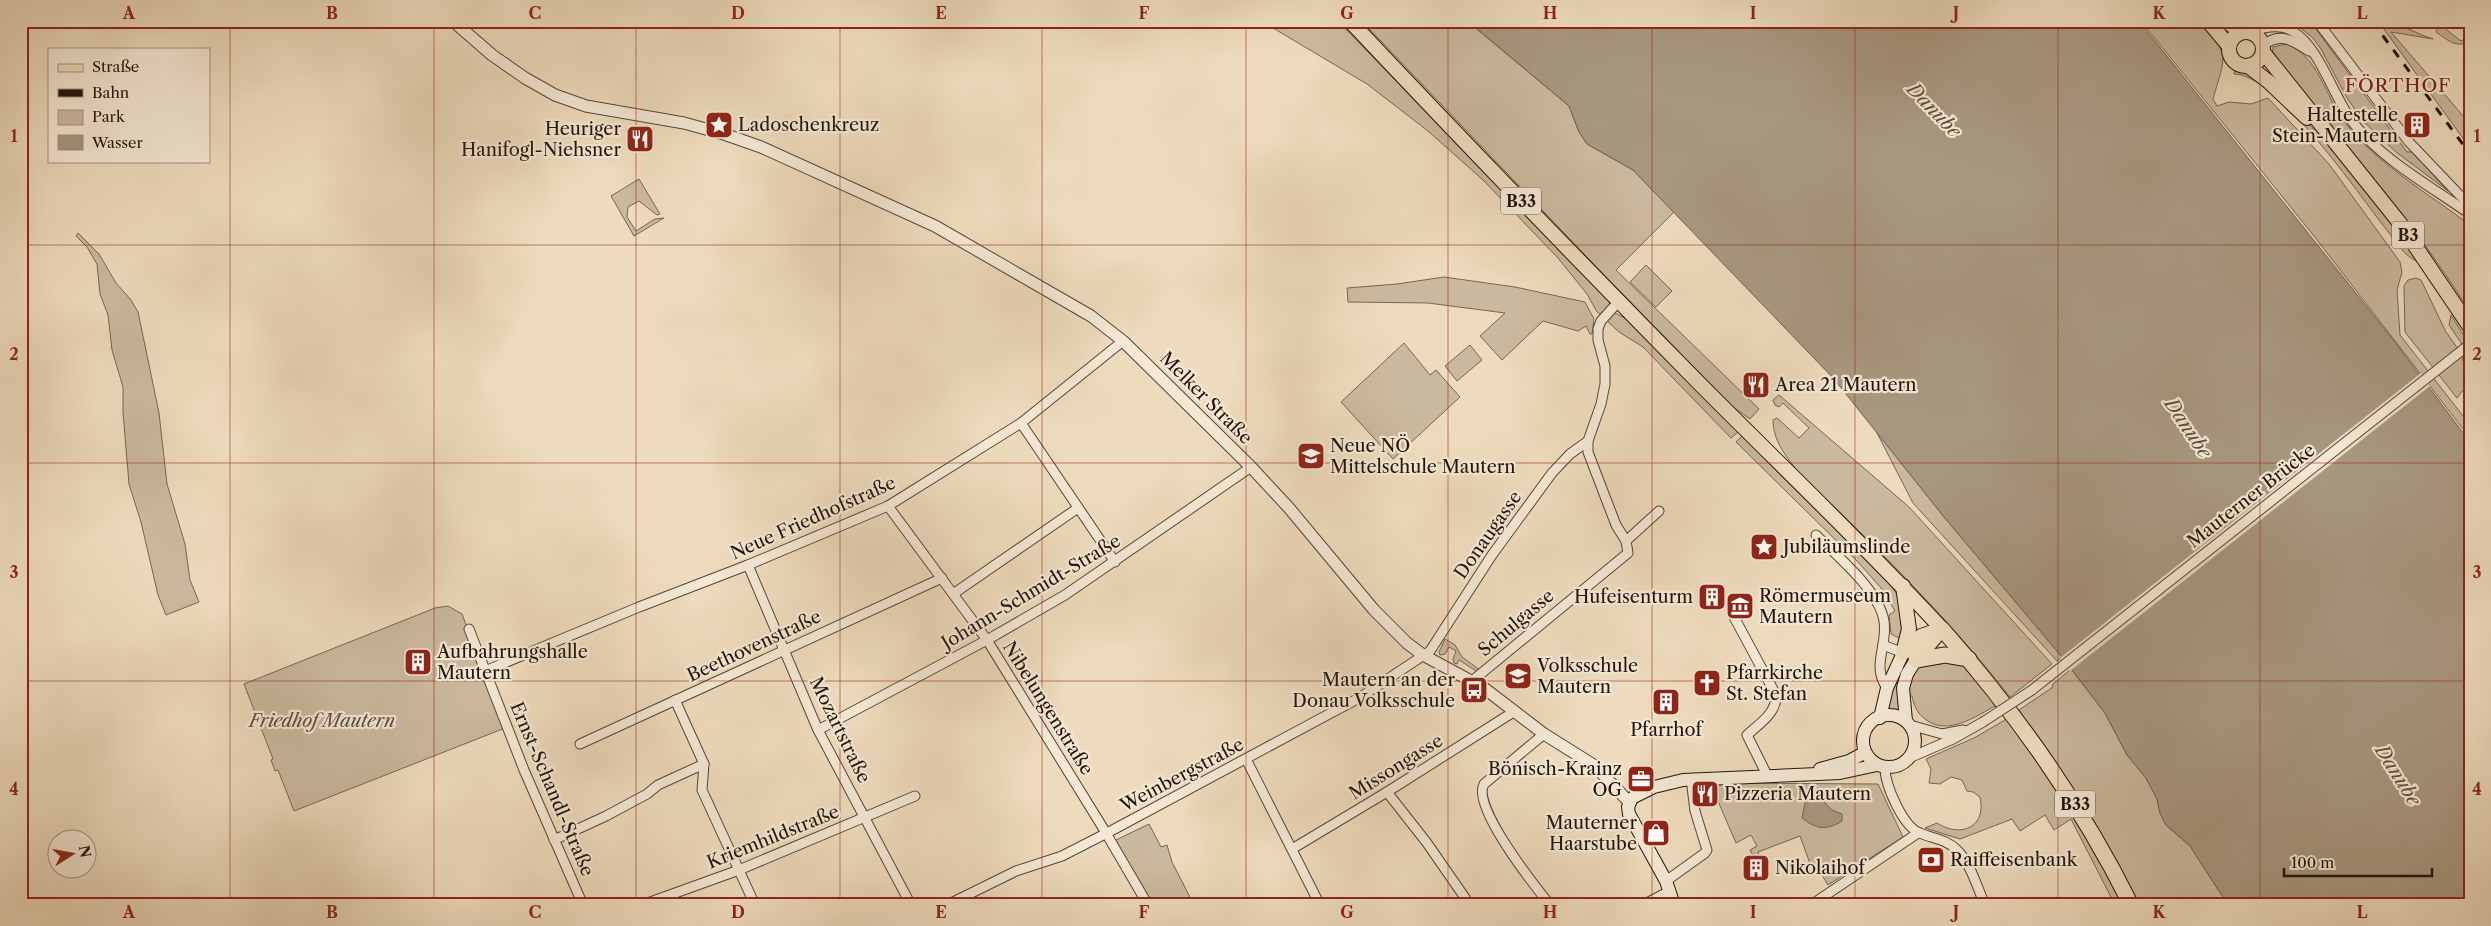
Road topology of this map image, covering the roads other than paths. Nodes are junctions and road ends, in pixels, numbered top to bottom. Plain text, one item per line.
1 (453, 21) edge
2 (1350, 21) edge
3 (2208, 21) edge
4 (2226, 21) edge
5 (2318, 21) edge
6 (2245, 32) junction
7 (2229, 46) junction
8 (2263, 49) junction
9 (2313, 54) junction
10 (2248, 66) junction
11 (2339, 148) junction
12 (2470, 206) edge
13 (2470, 214) edge
14 (1620, 301) junction
15 (2470, 327) edge
16 (1123, 341) junction
17 (2470, 344) edge
18 (1021, 423) junction
19 (1588, 441) junction
20 (1250, 467) junction
21 (888, 506) junction
22 (1078, 508) junction
23 (1659, 511) dead end
24 (1816, 535) dead end
25 (1626, 541) junction
26 (1115, 562) junction
27 (748, 565) junction
28 (942, 578) junction
29 (1902, 586) junction
30 (953, 594) junction
31 (1734, 617) dead end
32 (469, 629) dead end
33 (1942, 629) junction
34 (987, 640) junction
35 (1883, 645) junction
36 (785, 649) junction
37 (1423, 655) junction
38 (1910, 656) junction
39 (1969, 659) junction
40 (485, 670) junction
41 (1472, 681) junction
42 (1887, 688) junction
43 (675, 700) junction
44 (1515, 711) junction
45 (1880, 718) junction
46 (1908, 723) junction
47 (1980, 724) junction
48 (818, 730) junction
49 (1544, 734) junction
50 (580, 744) dead end
51 (1864, 753) junction
52 (1909, 758) junction
53 (1246, 759) junction
54 (704, 764) junction
55 (1881, 766) junction
56 (1805, 774) junction
57 (1767, 775) junction
58 (1695, 778) junction
59 (1388, 792) junction
60 (915, 796) dead end
61 (1629, 802) junction
62 (864, 817) junction
63 (1107, 833) junction
64 (1918, 833) junction
65 (554, 840) junction
66 (1292, 849) junction
67 (738, 870) junction
68 (1668, 886) junction
69 (1825, 901) edge
70 (583, 905) edge
71 (642, 905) edge
72 (755, 905) edge
73 (911, 905) edge
74 (947, 905) edge
75 (1148, 905) edge
76 (1320, 905) edge
77 (1470, 905) edge
78 (1550, 905) edge
79 (1643, 905) edge
80 (1674, 905) edge
81 (1810, 905) edge
82 (1985, 905) edge
83 (2132, 905) edge

1 - 16 street, Melker Straße
2 - 14 main road, B33
3 - 7 main road, B3
4 - 6 main road, B3
5 - 12 street
6 - 7 main road
6 - 8 main road, B3
6 - 9 street
7 - 10 main road, B3
8 - 9 street
8 - 10 main road
8 - 11 main road, B3
9 - 13 street
10 - 11 main road, B3
11 - 15 main road, B3
14 - 19 street
14 - 29 main road, B33
16 - 18 street, Neue Friedhofstraße
16 - 20 street, Melker Straße
17 - 47 street, Mauterner Brücke, bridge
18 - 21 street, Neue Friedhofstraße
18 - 22 street
19 - 25 street
19 - 37 street, Donaugasse
20 - 26 street, Johann-Schmidt-Straße
20 - 37 street, Melker Straße
21 - 27 street, Neue Friedhofstraße
21 - 28 street, Nibelungenstraße
22 - 26 street
22 - 30 street
23 - 25 street
24 - 35 street
25 - 41 street, Schulgasse
26 - 34 street, Johann-Schmidt-Straße
27 - 36 street, Mozartstraße
27 - 40 street, Neue Friedhofstraße
28 - 30 street, Nibelungenstraße
28 - 36 street, Beethovenstraße
29 - 33 main road, B33
29 - 38 main road
30 - 34 street, Nibelungenstraße
31 - 57 street
32 - 40 street, Ernst-Schandl-Straße
33 - 38 main road
33 - 39 highway, B33
34 - 48 street, Johann-Schmidt-Straße
34 - 63 street, Nibelungenstraße
35 - 38 street
35 - 42 street
36 - 43 street, Beethovenstraße
36 - 48 street, Mozartstraße
37 - 41 street, Melker Straße
37 - 53 street, Weinbergstraße
38 - 39 highway
38 - 42 main road
38 - 46 main road
39 - 83 highway, B33
40 - 65 street, Ernst-Schandl-Straße
41 - 44 street, Melker Straße
42 - 45 main road
43 - 50 street, Beethovenstraße
43 - 54 street
44 - 49 street, Melker Straße
44 - 59 street, Missongasse
45 - 46 main road
45 - 51 main road
46 - 47 street
46 - 52 main road
47 - 52 street, Mauterner Brücke
48 - 62 street, Mozartstraße
49 - 61 street, Melker Straße
49 - 78 street
51 - 55 main road
51 - 56 main road
52 - 55 main road
53 - 63 street, Weinbergstraße
53 - 66 street
54 - 65 street
54 - 67 street
55 - 56 main road
55 - 64 street
56 - 57 main road
57 - 58 main road
58 - 61 main road
58 - 68 street
59 - 66 street, Missongasse
59 - 77 street
60 - 62 street, Kriemhildstraße
61 - 68 main road
62 - 67 street, Kriemhildstraße
62 - 73 street, Mozartstraße
63 - 74 street, Weinbergstraße
63 - 75 street, Nibelungenstraße
64 - 69 street
64 - 82 street
65 - 70 street, Ernst-Schandl-Straße
66 - 76 street
67 - 71 street, Kriemhildstraße
67 - 72 street
68 - 79 street
68 - 80 main road
69 - 81 street

